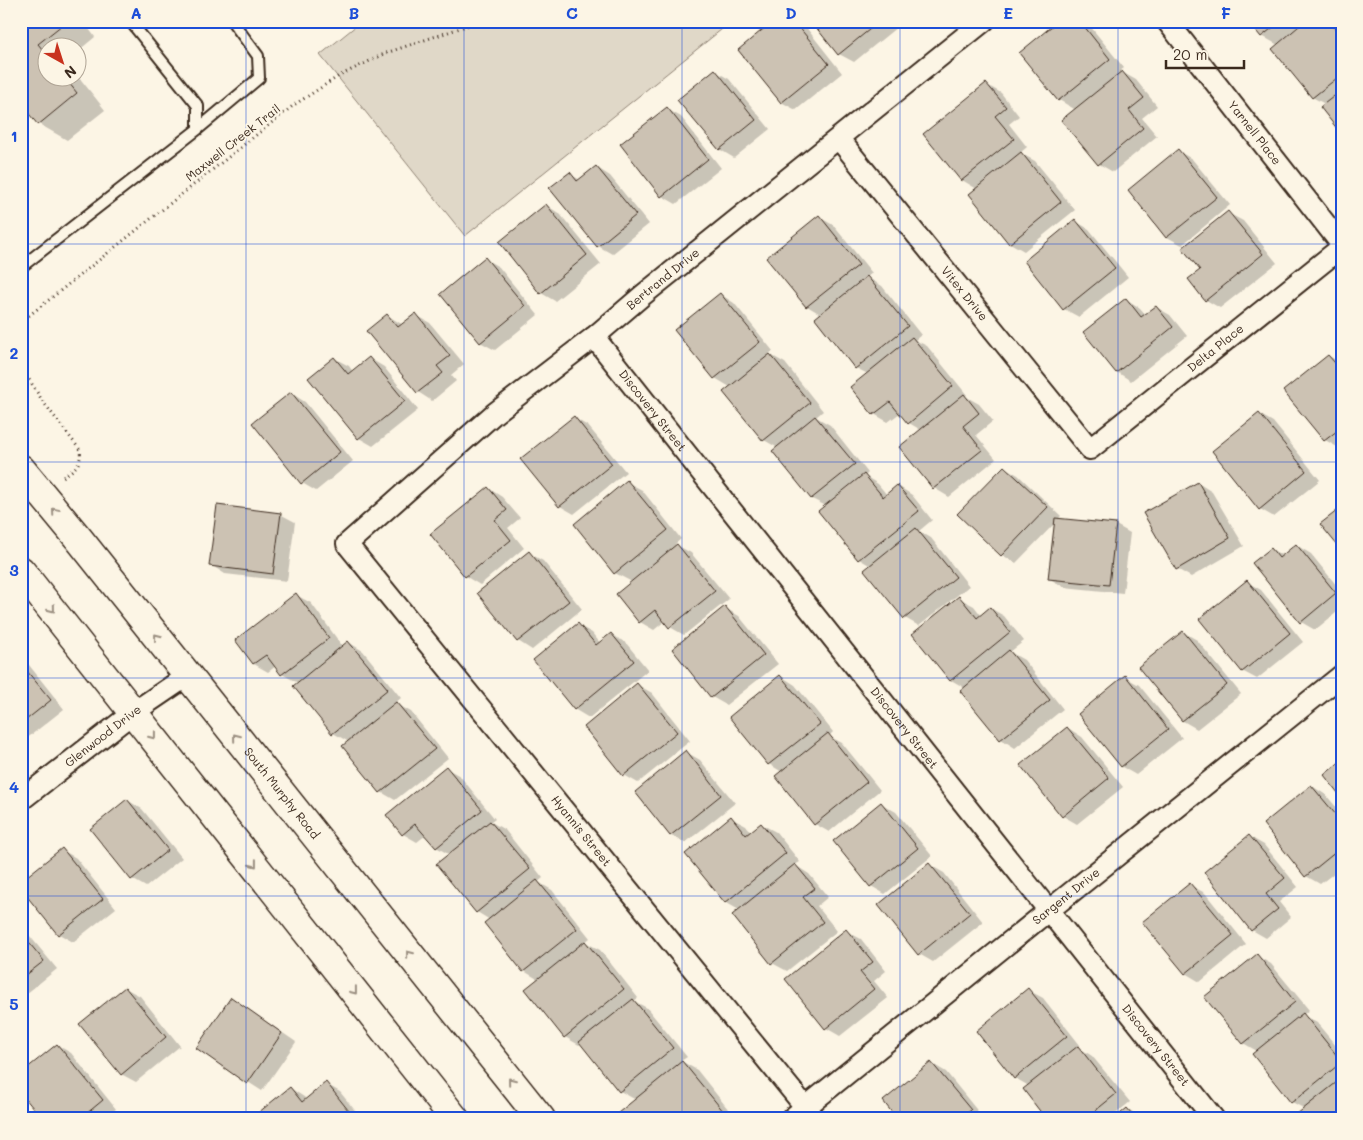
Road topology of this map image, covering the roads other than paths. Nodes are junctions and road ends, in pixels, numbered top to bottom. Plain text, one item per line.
1 (130, 21) edge
2 (232, 21) edge
3 (984, 21) edge
4 (1167, 21) edge
5 (198, 129) junction
6 (839, 139) junction
7 (1342, 246) edge
8 (21, 267) edge
9 (594, 337) junction
10 (1090, 449) joint
11 (21, 468) edge
12 (347, 544) joint
13 (21, 571) edge
14 (1342, 675) edge
15 (187, 676) junction
16 (134, 712) junction
17 (21, 800) edge
18 (1048, 910) junction
19 (804, 1115) edge
20 (455, 1119) edge
21 (541, 1119) edge
22 (1214, 1119) edge

1 - 5 lane
2 - 5 lane
3 - 6 street, Bertrand Drive
4 - 7 street, Yarnell Place
5 - 8 lane
6 - 9 street, Bertrand Drive
6 - 10 street, Vitex Drive
7 - 10 street, Delta Place
9 - 12 street, Bertrand Drive
9 - 18 street, Discovery Street
15 -> 11 main road, South Murphy Road
12 - 19 street, Hyannis Street
13 -> 16 main road
14 - 18 street, Sargent Drive
15 - 16 street, Glenwood Drive
21 -> 15 main road, South Murphy Road
16 - 17 street, Glenwood Drive
16 -> 20 main road
18 - 19 street, Sargent Drive
18 - 22 street, Discovery Street

